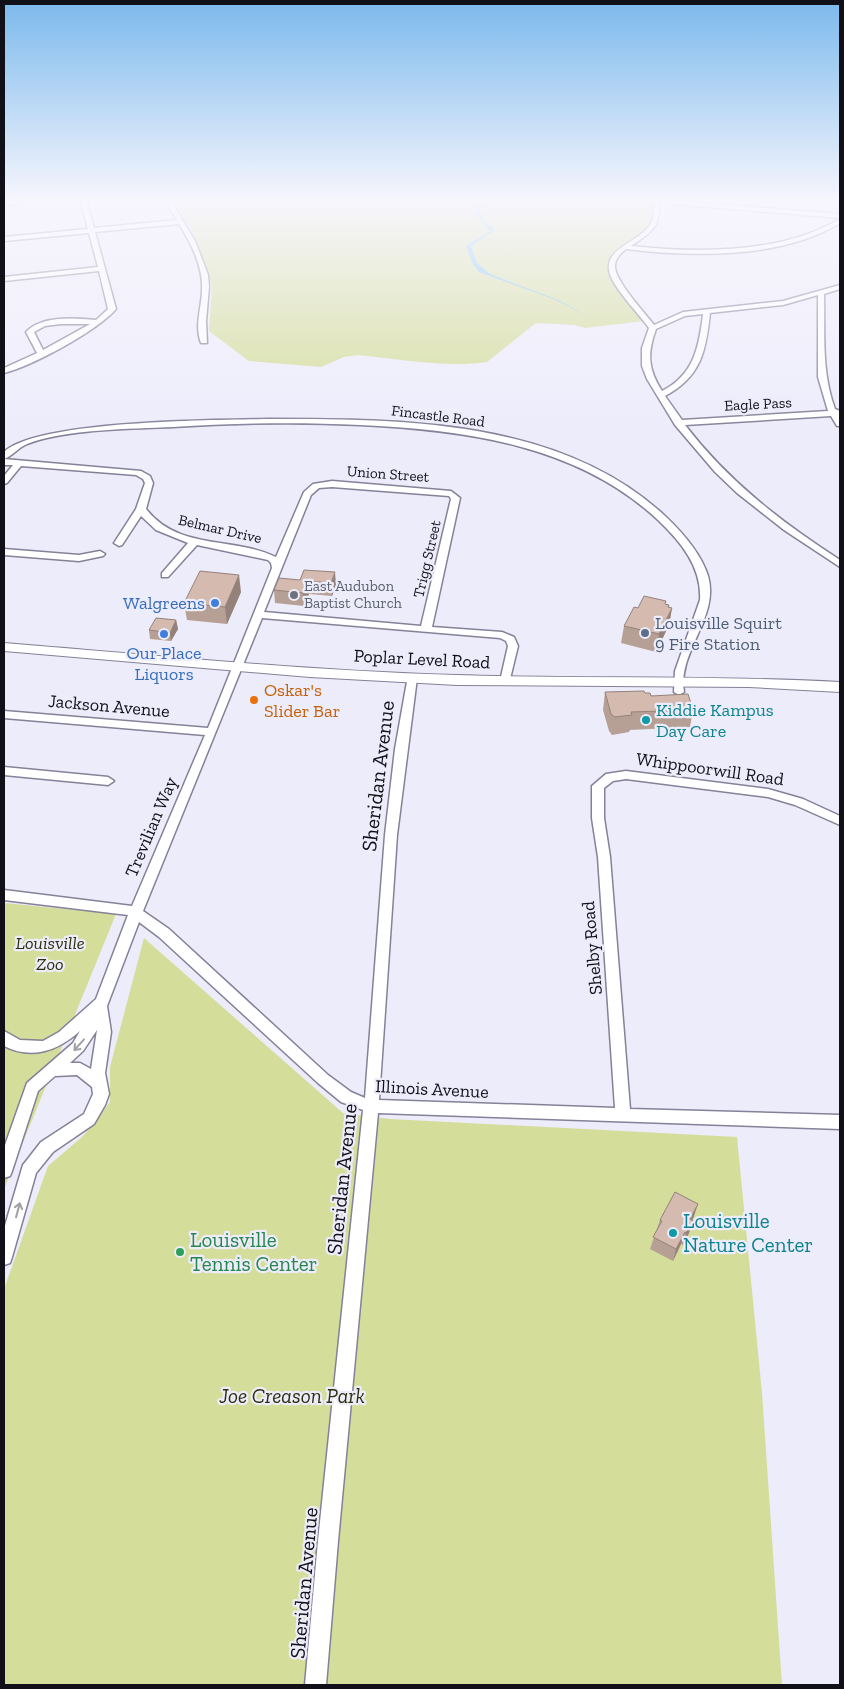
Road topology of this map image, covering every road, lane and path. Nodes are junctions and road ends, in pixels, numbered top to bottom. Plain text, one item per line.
1 (104, 278) edge
2 (204, 278) edge
3 (615, 278) edge
4 (840, 287) edge
5 (821, 292) junction
6 (708, 310) junction
7 (97, 322) junction
8 (653, 328) junction
9 (204, 341) dead end
10 (41, 355) junction
11 (4, 371) edge
12 (661, 395) junction
13 (837, 413) edge
14 (678, 422) junction
15 (840, 424) edge
16 (4, 456) edge
17 (4, 462) edge
18 (19, 463) junction
19 (4, 481) edge
20 (454, 496) joint
21 (141, 509) junction
22 (195, 540) junction
23 (119, 543) dead end
24 (4, 552) edge
25 (100, 554) dead end
26 (840, 564) edge
27 (276, 565) junction
28 (164, 575) dead end
29 (259, 614) junction
30 (426, 629) junction
31 (4, 647) edge
32 (4, 657) edge
33 (236, 671) junction
34 (411, 682) junction
35 (505, 682) junction
36 (678, 687) junction
37 (840, 687) edge
38 (840, 696) edge
39 (4, 714) edge
40 (212, 732) junction
41 (4, 771) edge
42 (108, 781) dead end
43 (601, 782) joint
44 (840, 821) edge
45 (4, 895) edge
46 (136, 912) junction
47 (100, 1002) junction
48 (4, 1037) edge
49 (52, 1070) junction
50 (99, 1083) junction
51 (371, 1105) junction
52 (623, 1114) junction
53 (840, 1122) edge
54 (4, 1171) edge
55 (4, 1257) edge
56 (316, 1685) edge

1 - 7 street
2 - 9 street
3 - 8 street
4 - 5 street
5 - 6 street
5 - 13 street
6 - 8 street
6 - 12 street
7 - 10 street
7 - 10 street
8 - 12 street
10 - 11 street
12 - 14 street
13 - 14 street, Eagle Pass
13 - 15 street
14 - 26 street
16 - 36 street, Fincastle Road
17 - 18 street
18 - 19 street
18 - 21 street
20 - 27 street, Union Street
20 - 30 street, Trigg Street
21 - 22 street, Belmar Drive
21 - 23 street
22 - 27 street, Belmar Drive
22 - 28 street
24 - 25 street
27 - 29 street, Belmar Drive
29 - 30 street
29 - 33 street, Belmar Drive
30 - 35 street
31 - 33 main road, Poplar Level Road
32 - 33 main road, Poplar Level Road
33 - 34 main road, Poplar Level Road
33 - 40 street, Trevilian Way
34 - 35 main road, Poplar Level Road
34 - 36 main road, Poplar Level Road
34 - 51 street, Sheridan Avenue
35 - 36 main road, Poplar Level Road
36 - 37 main road, Poplar Level Road
36 - 38 main road, Poplar Level Road
39 - 40 street, Jackson Avenue
40 - 46 street, Trevilian Way
41 - 42 street
43 - 44 street, Whippoorwill Road
43 - 52 street, Shelby Road
45 - 46 street, Illinois Avenue
46 - 47 street, Trevilian Way
46 - 51 street, Illinois Avenue
47 - 48 street
47 -> 49 street, Trevilian Way
47 - 50 street, Trevilian Way
49 - 50 street
49 - 54 street, Trevilian Way
55 -> 50 street, Trevilian Way
51 - 52 street, Illinois Avenue
51 - 56 street, Sheridan Avenue
52 - 53 street, Illinois Avenue

